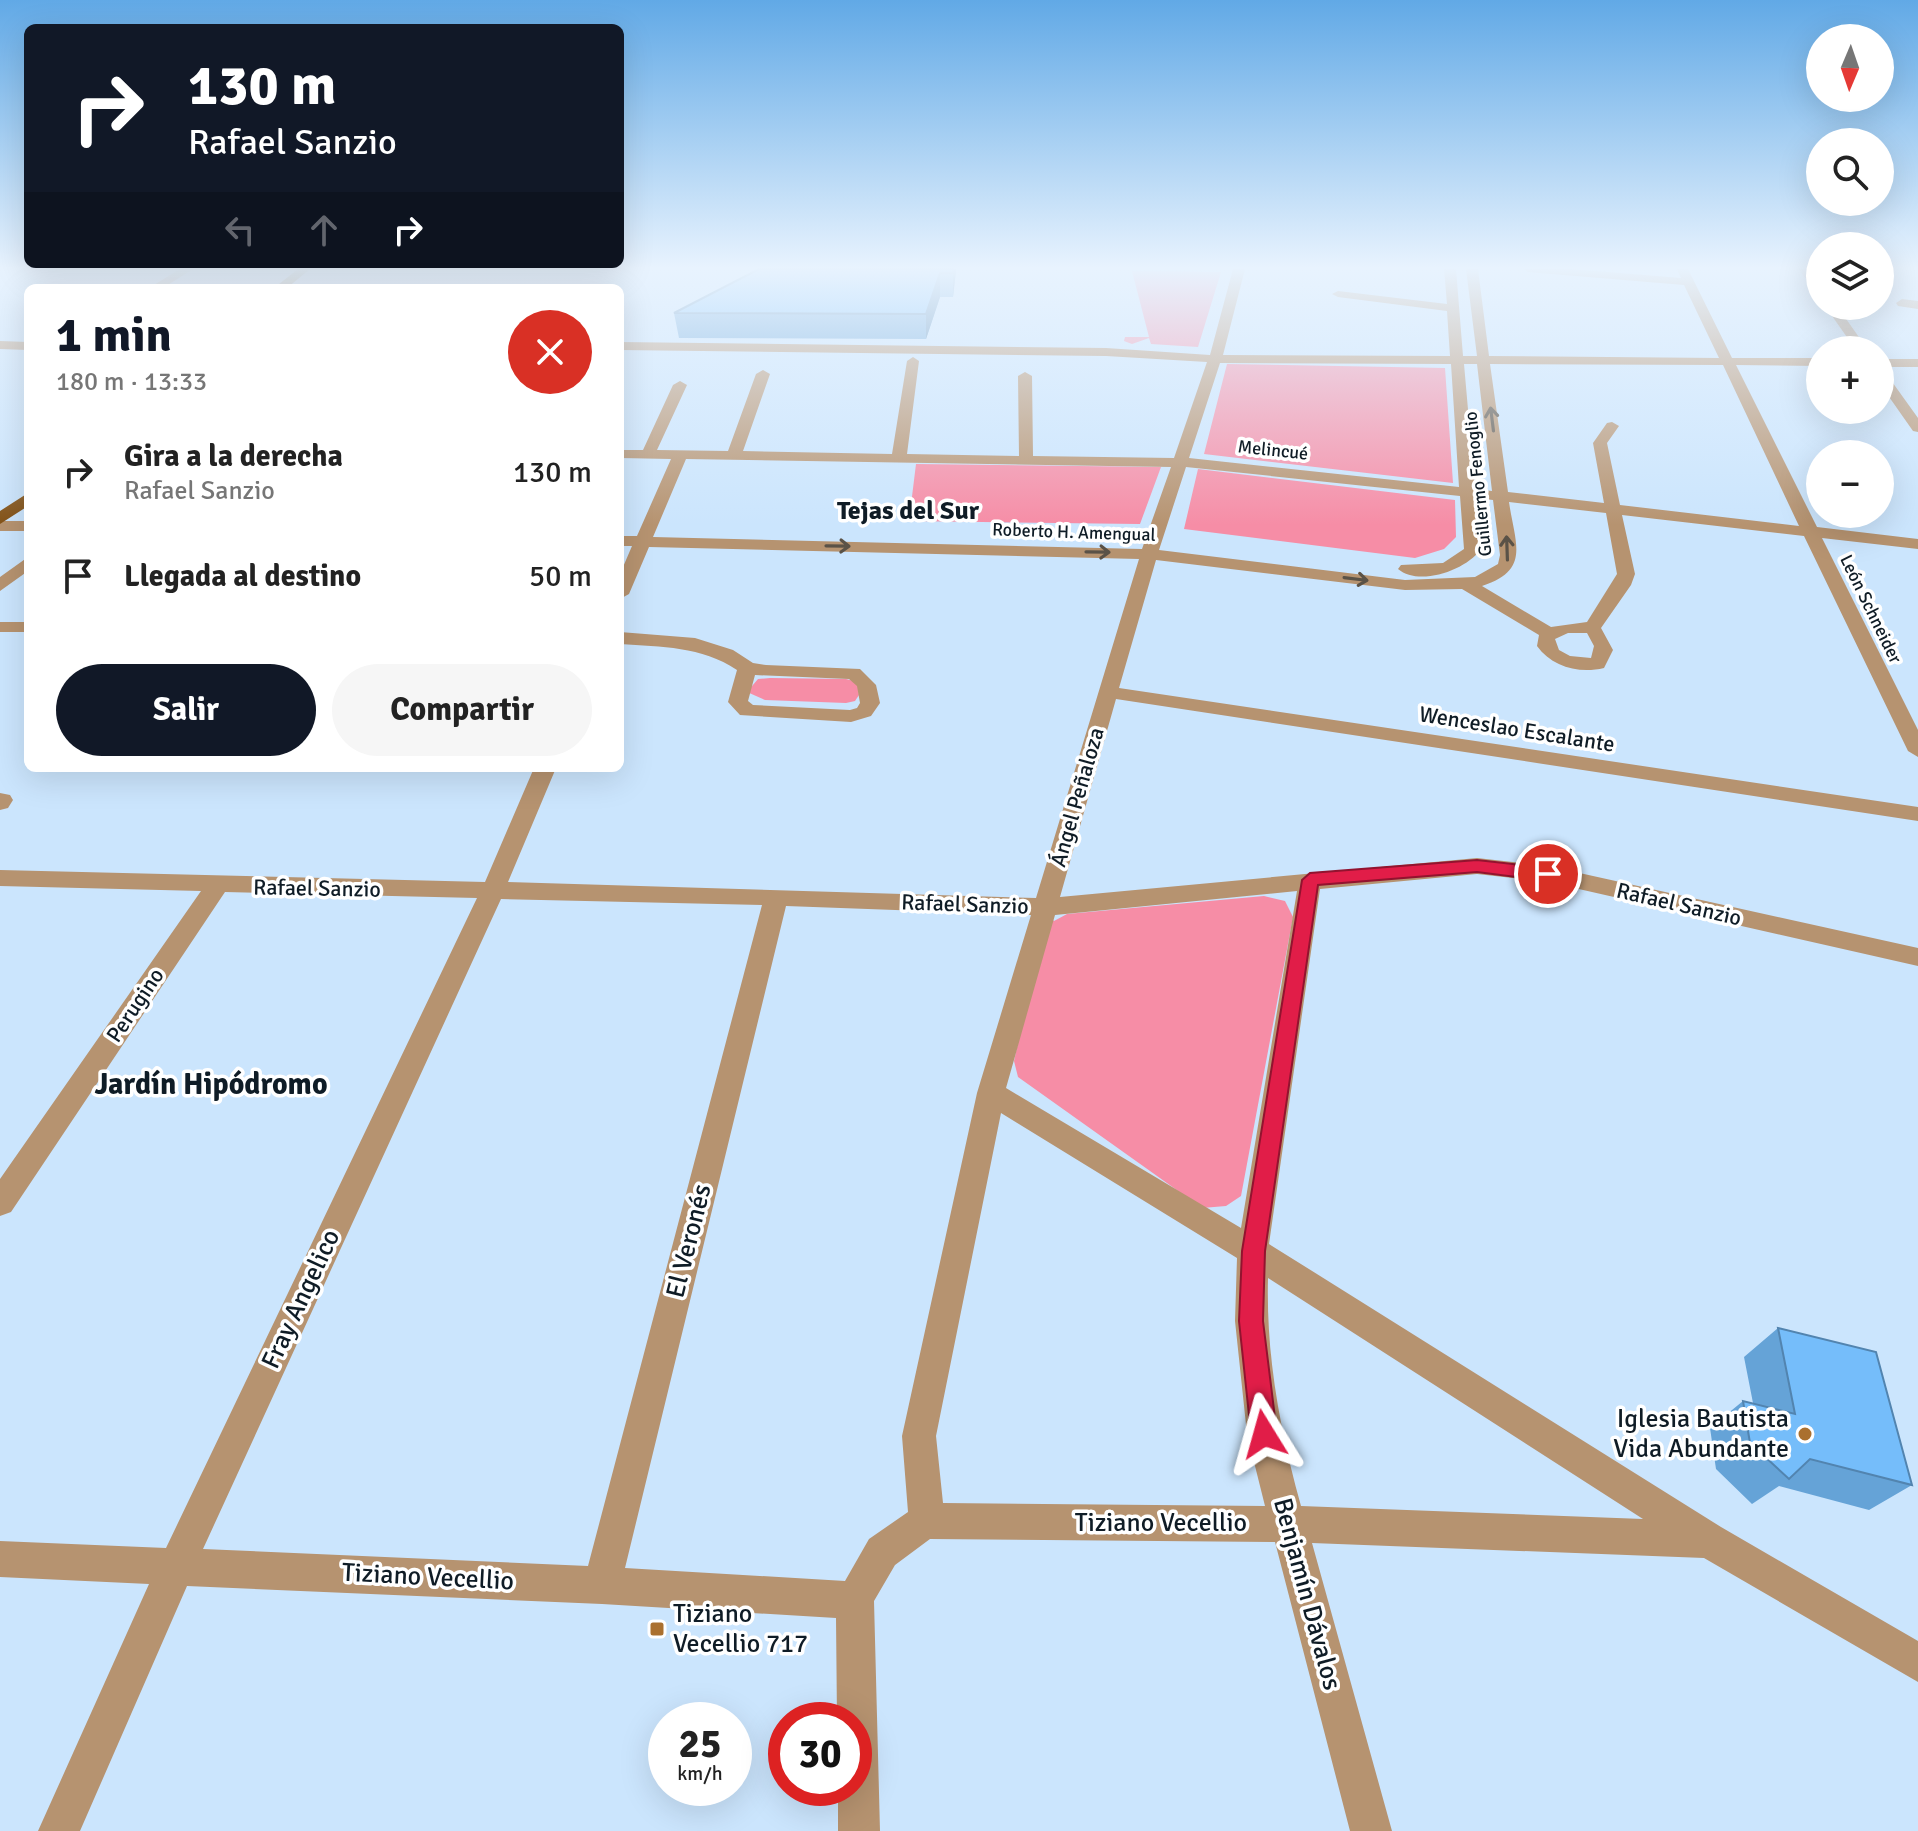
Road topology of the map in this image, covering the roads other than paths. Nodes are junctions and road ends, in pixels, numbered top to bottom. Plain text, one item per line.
1 (1216, 354) edge
2 (1270, 354) edge
3 (1722, 354) edge
4 (1806, 355) edge
5 (1894, 355) edge
6 (1918, 355) edge
7 (1459, 356) junction
8 (1484, 356) junction
9 (1724, 358) junction
10 (913, 361) dead end
11 (1806, 361) edge
12 (1894, 363) edge
13 (1918, 363) edge
14 (763, 374) dead end
15 (1025, 376) dead end
16 (680, 385) dead end
17 (1894, 395) edge
18 (1612, 426) dead end
19 (1918, 428) edge
20 (624, 454) edge
21 (648, 454) junction
22 (680, 455) junction
23 (734, 456) junction
24 (899, 459) junction
25 (1026, 461) junction
26 (1179, 462) junction
27 (24, 488) edge
28 (1470, 493) junction
29 (1502, 496) junction
30 (24, 501) edge
31 (1611, 509) junction
32 (24, 513) edge
33 (2, 515) edge
34 (24, 524) edge
35 (624, 528) edge
36 (1811, 532) junction
37 (646, 534) junction
38 (624, 540) edge
39 (1918, 544) edge
40 (1152, 546) junction
41 (24, 565) edge
42 (1450, 567) joint
43 (1471, 583) junction
44 (624, 585) edge
45 (0, 586) edge
46 (0, 627) edge
47 (24, 627) edge
48 (1592, 628) junction
49 (1549, 633) junction
50 (624, 638) edge
51 (747, 668) junction
52 (1108, 692) junction
53 (1918, 751) edge
54 (543, 772) edge
55 (1918, 814) edge
56 (0, 878) edge
57 (1310, 880) junction
58 (217, 886) junction
59 (492, 892) junction
60 (776, 897) junction
61 (1045, 907) junction
62 (1918, 957) edge
63 (991, 1093) junction
64 (0, 1203) edge
65 (1253, 1251) junction
66 (927, 1521) junction
67 (1288, 1524) junction
68 (1708, 1540) junction
69 (0, 1559) edge
70 (177, 1565) junction
71 (863, 1583) junction
72 (602, 1585) junction
73 (1918, 1663) edge
74 (59, 1831) edge
75 (859, 1831) edge
76 (1371, 1831) edge

1 - 26 street, Ángel Peñaloza
2 - 7 street
3 - 9 street, León Schneider
4 - 9 street
5 - 6 street
7 - 8 street
7 - 28 street, Guillermo Fenoglio
8 - 9 street
29 -> 8 street, Guillermo Fenoglio
9 - 11 street
9 - 36 street, León Schneider
10 - 24 street
12 - 13 street
14 - 23 street
15 - 25 street
16 - 21 street
17 - 19 street
18 - 31 street
20 - 21 street, Melincué
21 - 22 street, Melincué
22 - 23 street, Melincué
22 - 37 street
23 - 24 street, Melincué
24 - 25 street, Melincué
25 - 26 street, Melincué
26 - 28 street, Melincué
26 - 40 street, Ángel Peñaloza
27 - 33 main road
28 - 29 street, Melincué
28 - 42 street, Guillermo Fenoglio
29 - 31 street, Melincué
43 -> 29 street, Guillermo Fenoglio
30 - 33 main road
31 - 36 street, Melincué
31 - 48 street
32 - 33 street
33 - 34 street
35 - 37 street, Roberto H. Amengual
36 - 39 street, Melincué
36 - 53 street, León Schneider
37 - 38 street, Roberto H. Amengual
37 - 40 street, Roberto H. Amengual
37 - 44 street
40 - 42 street, Roberto H. Amengual
40 -> 43 street, Roberto H. Amengual
40 - 52 street, Ángel Peñaloza
41 - 45 street
43 - 49 street
46 - 47 street
48 - 49 street
48 - 49 street
50 - 51 street
51 - 51 street
52 - 55 street, Wenceslao Escalante
52 - 61 street, Ángel Peñaloza
54 - 59 street, Fray Angelico
56 - 58 street, Rafael Sanzio
57 - 61 street, Rafael Sanzio
57 - 62 street, Rafael Sanzio
57 - 65 street, Benjamín Dávalos
58 - 59 street, Rafael Sanzio
58 - 64 street, Perugino
59 - 60 street, Rafael Sanzio
59 - 70 street, Fray Angelico
60 - 61 street, Rafael Sanzio
60 - 72 street, El Veronés
61 - 63 street, Ángel Peñaloza
63 - 65 street, Tiziano Vecellio
63 - 66 street, Ángel Peñaloza
65 - 67 street, Benjamín Dávalos
65 - 68 street, Tiziano Vecellio
66 - 67 street, Tiziano Vecellio
66 - 71 street, Tiziano Vecellio
67 - 68 street, Tiziano Vecellio
67 - 76 street, Benjamín Dávalos
68 - 73 street, Tiziano Vecellio
69 - 70 street, Tiziano Vecellio
70 - 72 street, Tiziano Vecellio
70 - 74 street, Fray Angelico
71 - 72 street, Tiziano Vecellio
71 - 75 street

